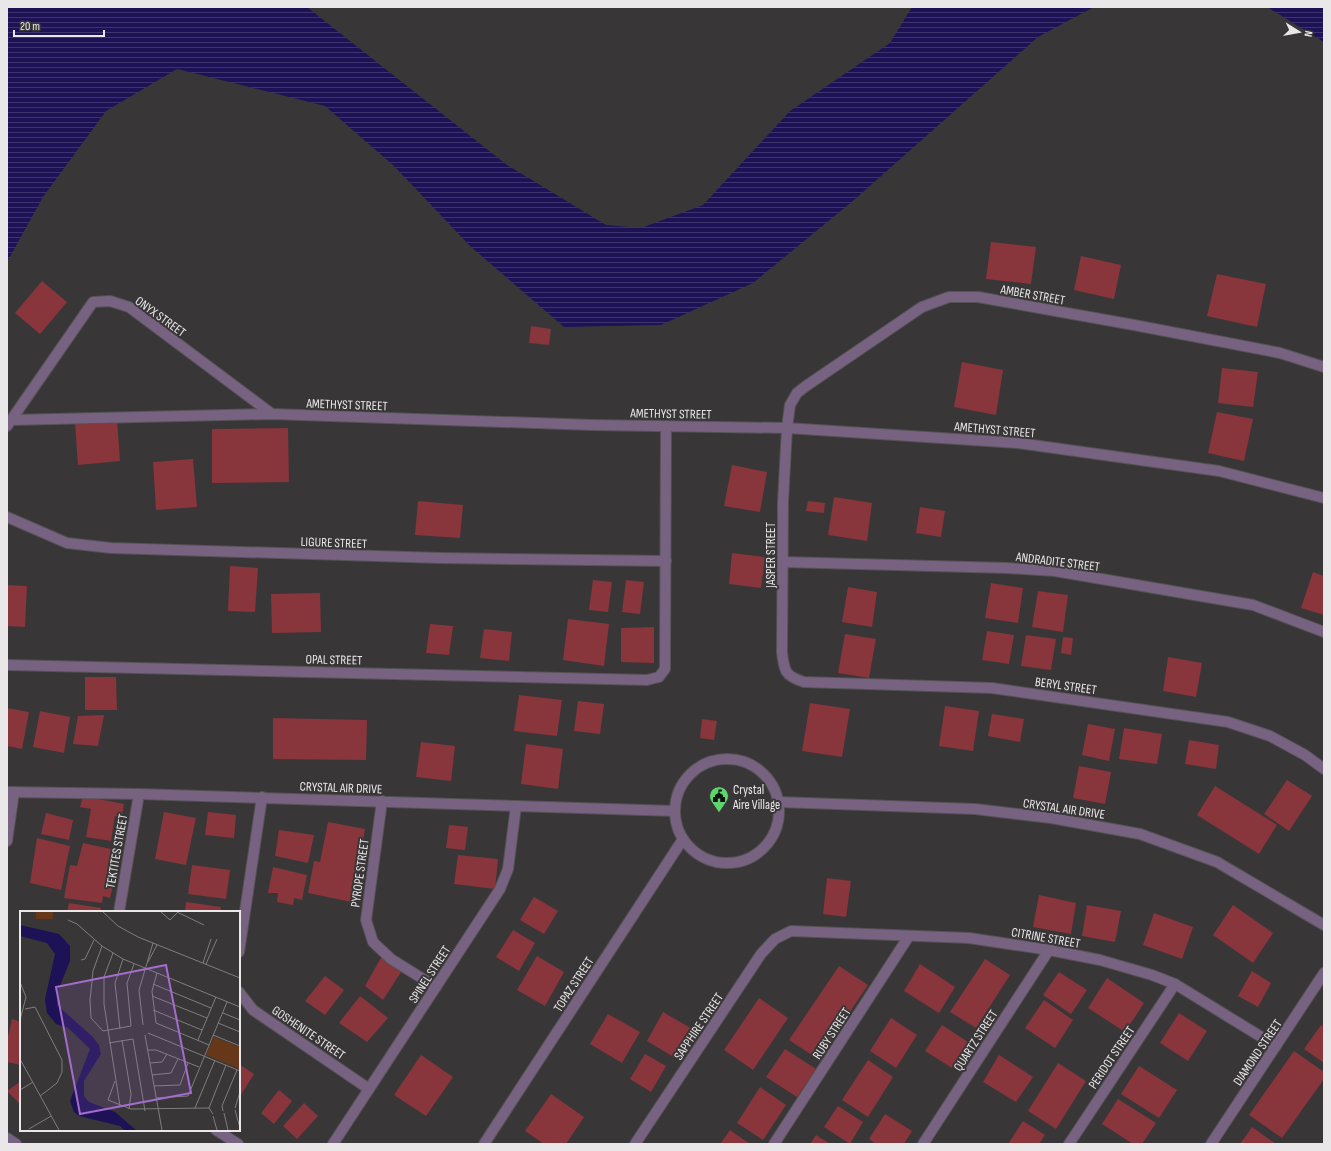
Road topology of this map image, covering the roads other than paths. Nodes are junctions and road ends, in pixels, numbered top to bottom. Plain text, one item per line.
1 (1324, 367) edge
2 (272, 414) junction
3 (9, 423) edge
4 (666, 426) junction
5 (786, 428) junction
6 (1324, 498) edge
7 (7, 517) edge
8 (666, 561) junction
9 (783, 562) junction
10 (1324, 632) edge
11 (7, 665) edge
12 (792, 678) joint
13 (1324, 769) edge
14 (11, 792) edge
15 (139, 794) junction
16 (262, 797) junction
17 (382, 802) junction
18 (778, 802) junction
19 (516, 806) junction
20 (675, 811) junction
21 (683, 839) junction
22 (7, 841) edge
23 (119, 911) edge
24 (1324, 924) edge
25 (791, 932) joint
26 (909, 936) junction
27 (240, 945) edge
28 (1049, 950) junction
29 (1324, 973) edge
30 (1175, 984) junction
31 (436, 987) junction
32 (240, 993) edge
33 (1276, 1046) junction
34 (369, 1089) junction
35 (218, 1131) edge
36 (7, 1138) edge
37 (16, 1144) edge
38 (238, 1144) edge
39 (333, 1144) edge
40 (484, 1144) edge
41 (635, 1144) edge
42 (774, 1144) edge
43 (923, 1144) edge
44 (1069, 1144) edge
45 (1211, 1144) edge

1 - 5 street, AMBER STREET
2 - 3 street, AMETHYST STREET
2 - 3 street, ONYX STREET
2 - 4 street, AMETHYST STREET
4 - 5 street, AMETHYST STREET
4 - 8 street
5 - 6 street, AMETHYST STREET
5 - 9 street, JASPER STREET
7 - 8 street, LIGURE STREET
8 - 11 street, OPAL STREET
9 - 10 street, ANDRADITE STREET
9 - 12 street, JASPER STREET
12 - 13 street, BERYL STREET
14 - 15 street, CRYSTAL AIR DRIVE
14 - 22 street
15 - 16 street, CRYSTAL AIR DRIVE
15 - 23 street, TEKTITES STREET
16 - 17 street, CRYSTAL AIR DRIVE
16 - 27 street
17 - 19 street, CRYSTAL AIR DRIVE
17 - 31 street, PYROPE STREET
18 - 20 street
18 - 21 street
18 - 24 street, CRYSTAL AIR DRIVE
19 - 20 street, CRYSTAL AIR DRIVE
19 - 31 street, SPINEL STREET
20 - 21 street
21 - 40 street, TOPAZ STREET
25 - 26 street, CITRINE STREET
25 - 41 street, SAPPHIRE STREET
26 - 28 street, CITRINE STREET
26 - 42 street, RUBY STREET
28 - 30 street, CITRINE STREET
28 - 43 street, QUARTZ STREET
29 - 33 street, DIAMOND STREET
30 - 33 street, CITRINE STREET
30 - 44 street, PERIDOT STREET
31 - 34 street, SPINEL STREET
32 - 34 street, GOSHENITE STREET
33 - 45 street, DIAMOND STREET
34 - 39 street, SPINEL STREET
35 - 38 street
36 - 37 street

